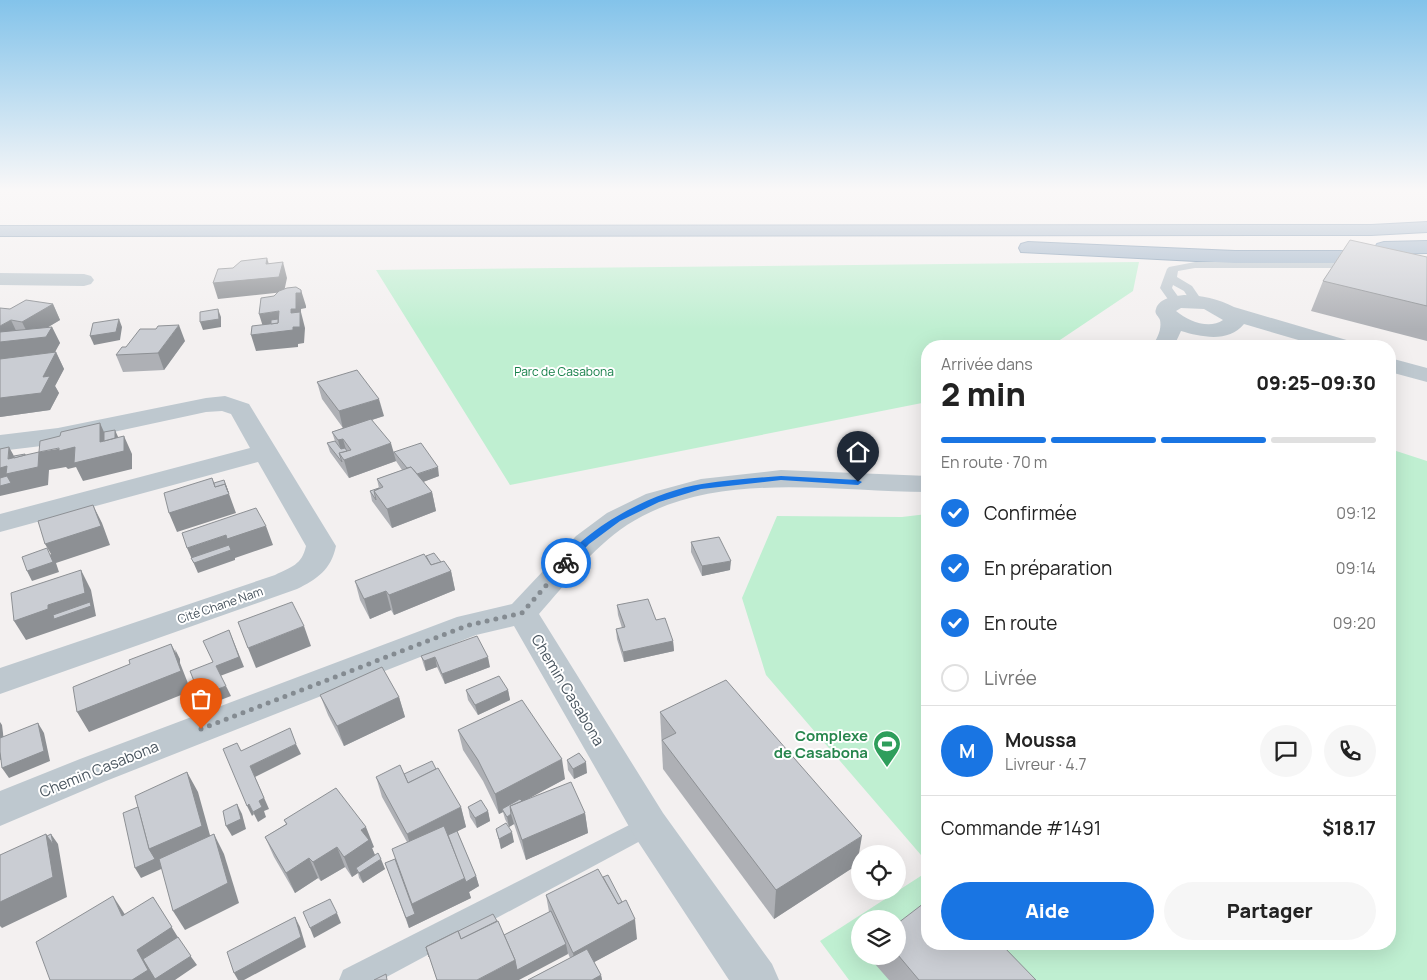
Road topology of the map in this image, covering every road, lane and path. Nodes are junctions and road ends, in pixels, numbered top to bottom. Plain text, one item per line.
1 (1002, 247) junction
2 (1427, 247) edge
3 (0, 248) edge
4 (58, 248) dead end
5 (108, 248) dead end
6 (1427, 256) edge
7 (1386, 265) edge
8 (1171, 278) junction
9 (0, 279) edge
10 (84, 280) dead end
11 (1197, 302) junction
12 (1173, 310) junction
13 (1229, 319) junction
14 (1201, 329) junction
15 (1167, 340) edge
16 (1175, 340) edge
17 (1300, 340) edge
18 (1317, 340) edge
19 (1396, 362) edge
20 (1396, 367) edge
21 (1427, 370) edge
22 (1427, 375) edge
23 (0, 443) edge
24 (266, 452) junction
25 (921, 484) edge
26 (0, 523) edge
27 (522, 613) junction
28 (0, 681) edge
29 (0, 809) edge
30 (649, 825) junction
31 (353, 980) edge
32 (756, 980) edge

1 - 2 highway
1 - 5 highway
1 - 6 highway
3 - 4 highway
7 - 8 lane
8 - 11 lane
8 - 12 lane
9 - 10 street
11 - 12 street
11 - 13 street
12 - 14 street
12 - 15 street
13 - 14 street
13 - 17 street
13 - 18 street
14 - 16 street
19 - 21 street
20 - 22 street
23 - 24 street, Cité Chane Nam
24 - 26 street
24 - 28 street, Cité Chane Nam
25 - 27 street
27 - 29 street, Chemin Casabona
27 - 30 street, Chemin Casabona
30 - 31 lane
30 - 32 street, Chemin Casabona

